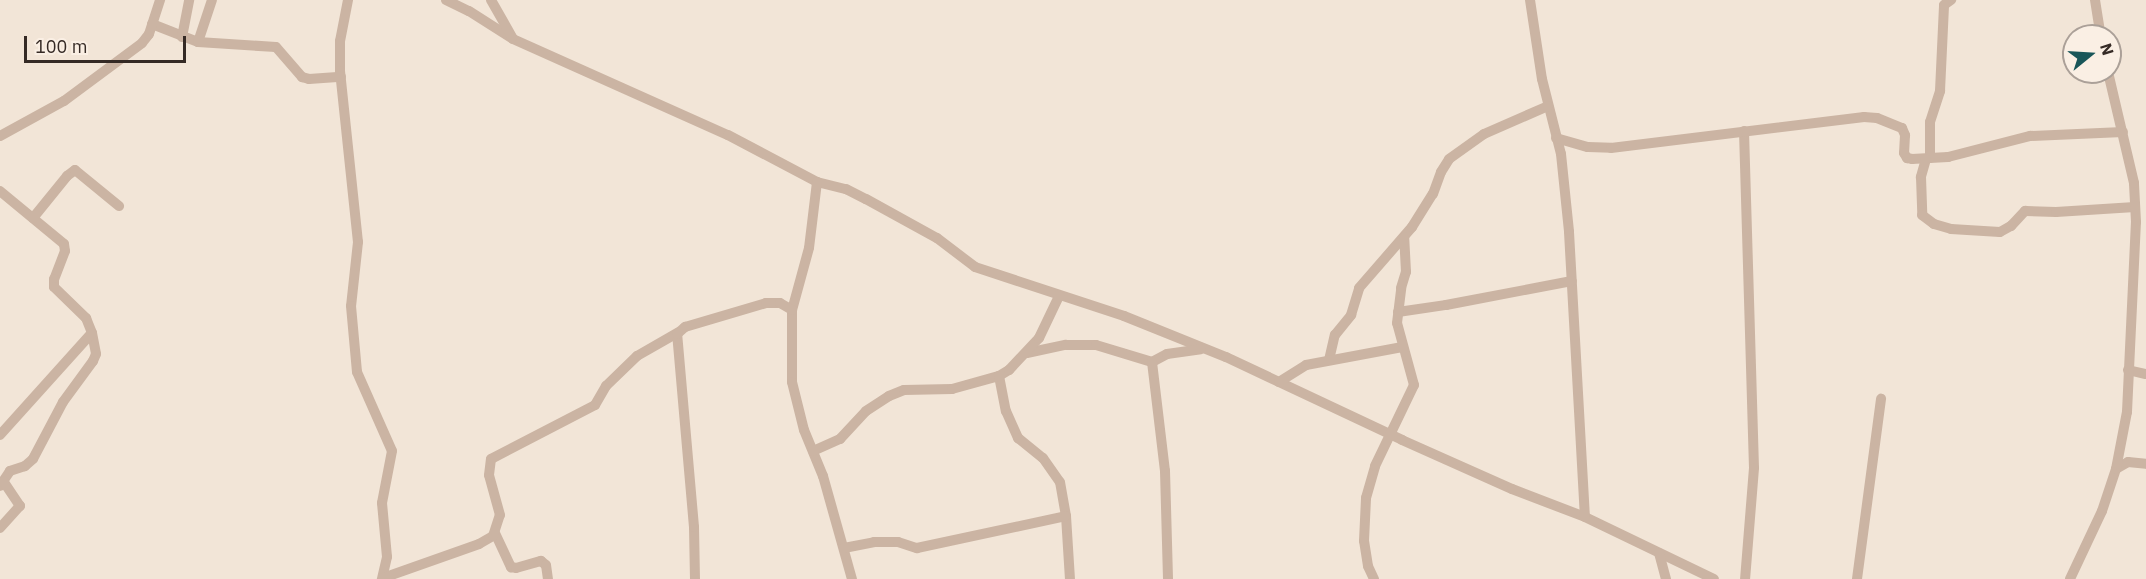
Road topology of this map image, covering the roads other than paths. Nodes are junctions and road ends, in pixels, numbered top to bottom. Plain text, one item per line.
1 (160, 0) edge
2 (189, 0) edge
3 (212, 0) edge
4 (348, 0) edge
5 (446, 0) edge
6 (491, 0) edge
7 (1530, 0) edge
8 (1951, 0) edge
9 (2096, 0) edge
10 (152, 24) junction
11 (2099, 24) edge
12 (182, 37) junction
13 (513, 39) junction
14 (198, 42) junction
15 (340, 77) junction
16 (2111, 84) edge
17 (1548, 106) junction
18 (1744, 131) junction
19 (2123, 132) junction
20 (0, 136) edge
21 (1556, 138) junction
22 (1928, 158) junction
23 (817, 182) junction
24 (0, 191) edge
25 (119, 206) dead end
26 (2135, 207) junction
27 (33, 218) junction
28 (1404, 237) junction
29 (2146, 269) edge
30 (2134, 270) junction
31 (1572, 281) junction
32 (1059, 296) junction
33 (792, 310) junction
34 (1398, 312) junction
35 (679, 332) junction
36 (93, 333) junction
37 (1402, 347) junction
38 (1205, 349) junction
39 (1027, 353) junction
40 (1329, 360) junction
41 (1152, 362) junction
42 (2128, 370) junction
43 (2146, 374) edge
44 (999, 376) junction
45 (1279, 382) junction
46 (1881, 399) dead end
47 (1390, 434) junction
48 (0, 435) edge
49 (813, 451) junction
50 (2146, 464) edge
51 (2116, 470) junction
52 (2, 484) edge
53 (1066, 516) junction
54 (1585, 517) junction
55 (0, 528) edge
56 (495, 533) junction
57 (844, 548) junction
58 (1659, 553) junction
59 (383, 578) edge
60 (548, 579) edge
61 (695, 579) edge
62 (852, 579) edge
63 (1070, 579) edge
64 (1168, 579) edge
65 (1374, 579) edge
66 (1665, 579) edge
67 (1714, 579) edge
68 (1745, 579) edge
69 (1857, 579) edge
70 (2070, 579) edge

1 - 10 street
2 - 12 street
3 - 14 street
4 - 15 street
5 - 13 street
6 - 13 street
7 - 17 street
8 - 22 street
9 - 11 street
10 - 12 street
10 - 20 street
12 - 14 street
13 - 23 street
14 - 15 street
15 - 59 street
16 - 19 street
17 - 21 street
17 - 28 street
18 - 21 street
18 - 22 street
18 - 68 street
19 - 22 street
19 - 26 street
21 - 31 street
22 - 26 street
23 - 32 street
23 - 33 street
24 - 27 street
25 - 27 street
26 - 30 street
27 - 36 street
28 - 34 street
28 - 40 street
29 - 30 street
30 - 42 street
31 - 34 street
31 - 54 street
32 - 38 street
32 - 39 street
33 - 35 street
33 - 49 street
34 - 37 street
35 - 56 street
35 - 61 street
36 - 48 street
36 - 52 street
37 - 40 street
37 - 47 street
38 - 41 street
38 - 45 street
39 - 41 street
39 - 44 street
40 - 45 street
41 - 64 street
42 - 43 street
42 - 51 street
44 - 49 street
44 - 53 street
45 - 47 street
46 - 69 street
47 - 54 street
47 - 65 street
49 - 57 street
50 - 51 street
51 - 70 street
52 - 55 street
53 - 57 street
53 - 63 street
54 - 58 street
56 - 59 street
56 - 60 street
57 - 62 street
58 - 66 street
58 - 67 street

